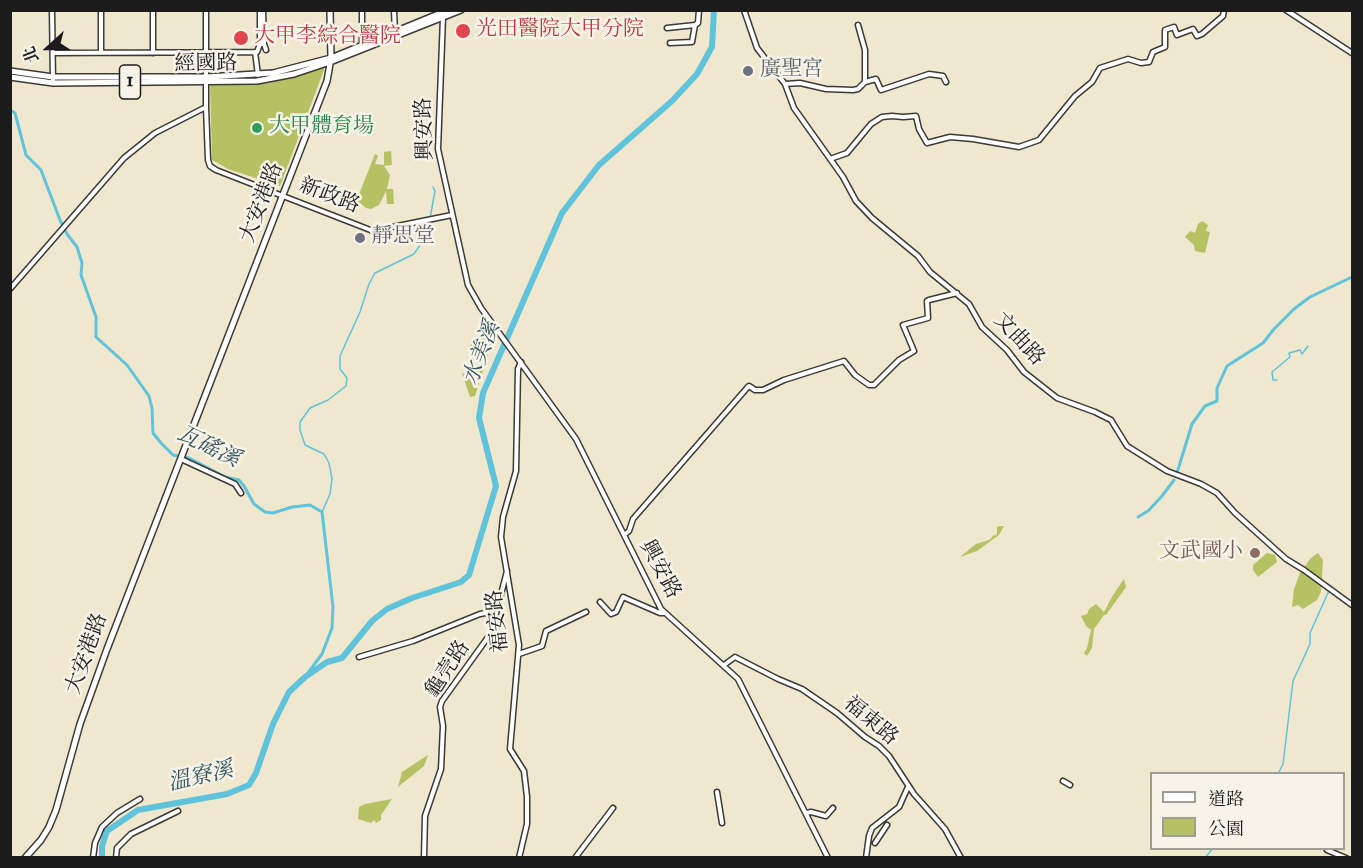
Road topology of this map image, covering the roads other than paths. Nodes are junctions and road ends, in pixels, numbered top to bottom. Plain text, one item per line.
1 (52, 10) edge
2 (101, 10) edge
3 (153, 10) edge
4 (206, 10) edge
5 (262, 10) edge
6 (330, 10) edge
7 (362, 10) edge
8 (394, 10) edge
9 (461, 10) edge
10 (699, 10) edge
11 (744, 10) edge
12 (1224, 10) edge
13 (1286, 10) edge
14 (444, 13) edge
15 (858, 25) dead end
16 (695, 26) junction
17 (667, 27) dead end
18 (395, 34) junction
19 (670, 43) dead end
20 (262, 44) junction
21 (362, 44) junction
22 (266, 50) dead end
23 (207, 52) junction
24 (256, 52) junction
25 (53, 53) junction
26 (101, 53) junction
27 (153, 53) junction
28 (1353, 53) edge
29 (330, 60) junction
30 (10, 71) edge
31 (258, 75) junction
32 (10, 77) edge
33 (53, 80) junction
34 (206, 80) junction
35 (865, 82) junction
36 (946, 82) dead end
37 (785, 84) junction
38 (206, 107) junction
39 (830, 159) junction
40 (282, 195) junction
41 (452, 215) junction
42 (10, 289) edge
43 (958, 293) junction
44 (521, 363) junction
45 (524, 368) junction
46 (518, 378) junction
47 (182, 457) junction
48 (241, 493) dead end
49 (624, 535) junction
50 (507, 570) junction
51 (600, 602) dead end
52 (1353, 605) edge
53 (496, 611) junction
54 (586, 612) dead end
55 (664, 613) junction
56 (519, 654) junction
57 (359, 657) dead end
58 (724, 665) junction
59 (1063, 781) dead end
60 (1070, 785) dead end
61 (908, 787) junction
62 (717, 792) dead end
63 (140, 799) dead end
64 (613, 808) dead end
65 (833, 808) dead end
66 (178, 811) dead end
67 (806, 813) junction
68 (722, 823) dead end
69 (887, 825) dead end
70 (875, 843) dead end
71 (1327, 850) dead end
72 (25, 858) edge
73 (93, 858) edge
74 (117, 858) edge
75 (424, 858) edge
76 (519, 858) edge
77 (575, 858) edge
78 (828, 858) edge
79 (866, 858) edge
80 (961, 858) edge
81 (1346, 858) edge

1 - 25 street
2 - 26 street
3 - 27 street
4 - 23 street, 新政路
5 - 20 street
6 - 29 main road, 大安港路
7 - 21 street
8 - 18 street
9 - 14 main road, 經國路 / 1
10 - 16 street
11 - 37 street, 文曲路
12 - 39 street
13 - 28 street
14 - 18 main road, 經國路 / 1
14 - 41 street, 興安路
15 - 35 street
16 - 17 street
16 - 19 street
18 - 21 main road, 經國路 / 1
18 - 29 main road, 經國路 / 1
20 - 22 street
20 - 24 street
21 - 29 main road, 經國路 / 1
23 - 24 street
23 - 27 street
23 - 34 street, 新政路
24 - 31 street
25 - 26 street
25 - 33 street
26 - 27 street
29 - 31 main road, 經國路 / 1
29 - 34 main road, 經國路 / 1
29 - 40 main road, 大安港路
30 - 33 main road, 經國路 / 1
31 - 34 main road, 經國路 / 1
32 - 33 main road, 經國路 / 1
33 - 34 main road, 經國路 / 1
34 - 38 street, 新政路
35 - 36 street
35 - 37 street
37 - 39 street, 文曲路
38 - 40 street, 新政路
38 - 42 street
39 - 43 street, 文曲路
40 - 41 street, 新政路
40 - 47 main road, 大安港路
41 - 44 street, 興安路
43 - 49 street
43 - 52 street, 文曲路
44 - 45 street, 興安路
44 - 46 street, 福安路
45 - 46 street, 福安路
45 - 49 street, 興安路
46 - 50 street, 福安路
47 - 48 street
47 - 72 main road, 大安港路
49 - 55 street, 興安路
50 - 53 street, 龜壳路
50 - 56 street, 福安路
51 - 55 street
53 - 57 street
53 - 75 street, 龜壳路
54 - 56 street
55 - 58 street, 興安路
56 - 76 street, 福安路
58 - 61 street, 福東路
58 - 67 street, 興安路
59 - 60 street
61 - 79 street
61 - 80 street, 福東路
62 - 68 street
63 - 73 street
64 - 77 street
65 - 67 street
66 - 74 street
67 - 78 street, 興安路
69 - 70 street
71 - 81 street

